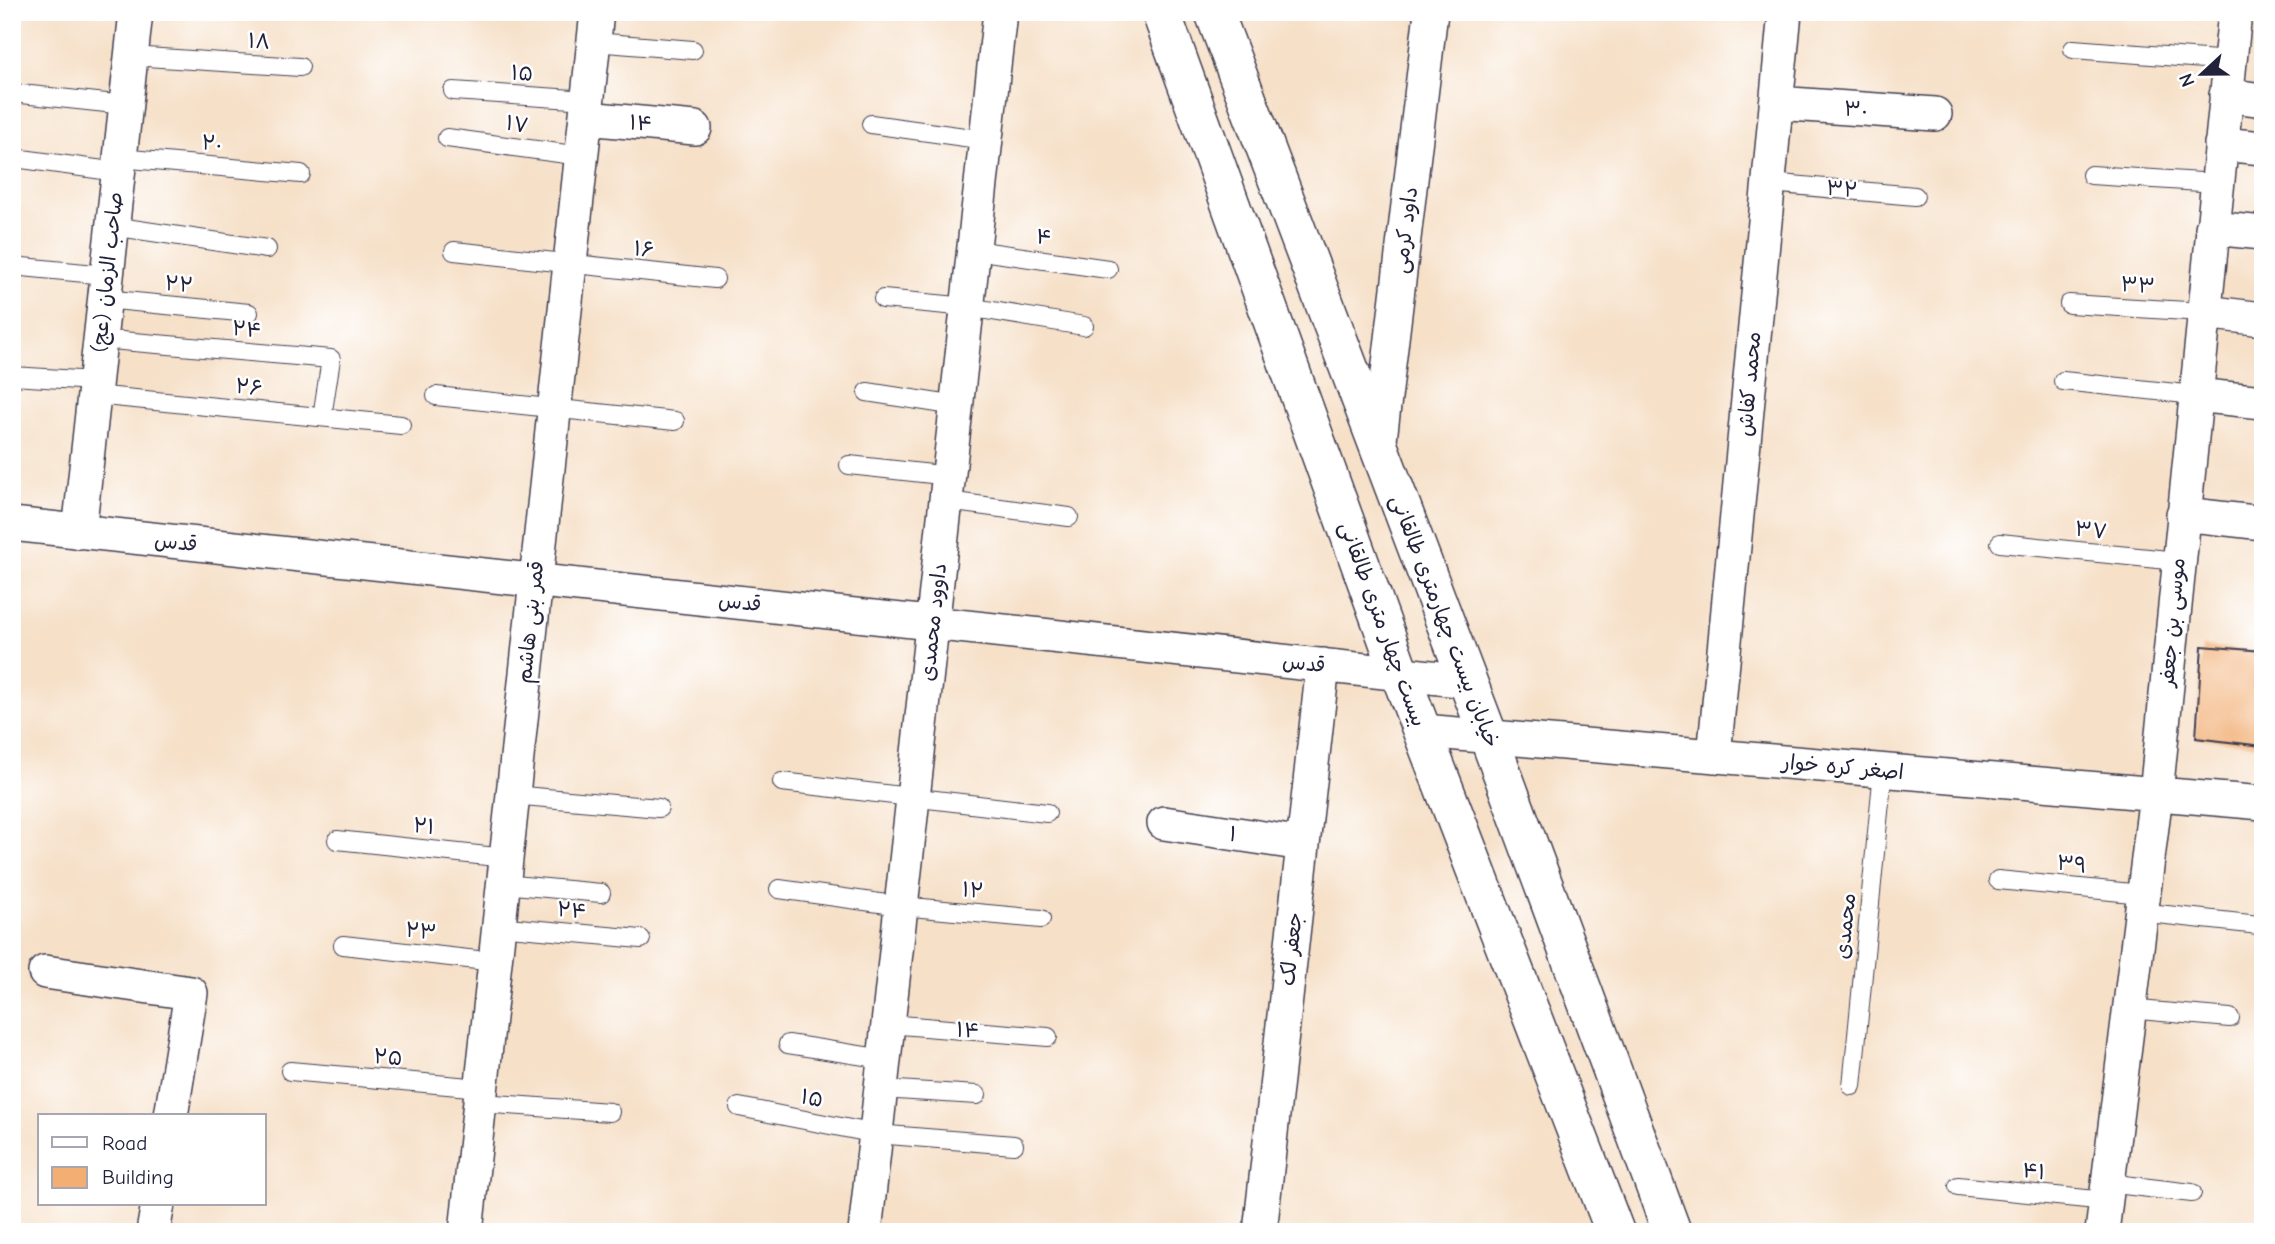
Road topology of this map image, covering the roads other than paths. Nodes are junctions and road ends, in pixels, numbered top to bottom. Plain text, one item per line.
1 (135, 12) edge
2 (1000, 12) edge
3 (1160, 12) edge
4 (1214, 12) edge
5 (1432, 12) edge
6 (1785, 12) edge
7 (2235, 12) edge
8 (596, 27) edge
9 (2073, 49) dead end
10 (693, 50) dead end
11 (131, 56) junction
12 (2230, 61) junction
13 (300, 67) dead end
14 (453, 91) dead end
15 (12, 93) edge
16 (2226, 95) junction
17 (2263, 100) edge
18 (1776, 103) junction
19 (125, 104) junction
20 (587, 109) junction
21 (1935, 114) dead end
22 (871, 124) dead end
23 (695, 128) dead end
24 (447, 138) dead end
25 (986, 141) junction
26 (2221, 144) junction
27 (2263, 148) edge
28 (581, 156) junction
29 (22, 159) dead end
30 (119, 165) junction
31 (301, 174) dead end
32 (2091, 176) dead end
33 (1769, 183) junction
34 (2217, 183) junction
35 (1915, 196) dead end
36 (112, 226) junction
37 (2213, 228) junction
38 (2263, 233) edge
39 (267, 249) dead end
40 (974, 250) junction
41 (454, 251) dead end
42 (570, 265) junction
43 (12, 266) edge
44 (1108, 269) dead end
45 (715, 279) dead end
46 (105, 287) junction
47 (883, 299) dead end
48 (2069, 304) dead end
49 (968, 307) junction
50 (2204, 312) junction
51 (249, 313) dead end
52 (2263, 319) edge
53 (1084, 326) dead end
54 (99, 339) junction
55 (12, 376) edge
56 (2063, 381) dead end
57 (94, 388) junction
58 (867, 393) dead end
59 (2195, 395) junction
60 (436, 396) dead end
61 (2263, 402) edge
62 (957, 406) junction
63 (554, 409) junction
64 (322, 417) junction
65 (675, 421) dead end
66 (401, 425) dead end
67 (1379, 448) junction
68 (849, 465) dead end
69 (948, 488) junction
70 (2183, 514) junction
71 (1069, 517) dead end
72 (2263, 523) edge
73 (12, 524) edge
74 (79, 531) junction
75 (2000, 543) dead end
76 (2178, 561) junction
77 (534, 580) junction
78 (933, 623) junction
79 (1323, 665) junction
80 (1400, 674) junction
81 (1468, 681) junction
82 (1423, 731) junction
83 (1488, 734) junction
84 (1714, 756) junction
85 (1883, 771) junction
86 (782, 782) dead end
87 (512, 794) junction
88 (2155, 794) junction
89 (914, 798) junction
90 (2263, 803) edge
91 (659, 808) dead end
92 (1047, 813) dead end
93 (1164, 823) dead end
94 (337, 840) dead end
95 (1303, 844) junction
96 (504, 871) junction
97 (1998, 880) dead end
98 (779, 889) dead end
99 (601, 893) dead end
100 (2140, 903) junction
101 (901, 906) junction
102 (1041, 919) dead end
103 (2259, 925) dead end
104 (498, 926) junction
105 (641, 939) dead end
106 (343, 945) dead end
107 (495, 962) junction
108 (45, 972) dead end
109 (2128, 1009) junction
110 (2230, 1018) dead end
111 (888, 1024) junction
112 (1048, 1037) dead end
113 (788, 1044) dead end
114 (290, 1071) dead end
115 (883, 1074) junction
116 (1852, 1086) dead end
117 (481, 1096) junction
118 (977, 1096) dead end
119 (738, 1107) dead end
120 (610, 1112) dead end
121 (171, 1114) edge
122 (876, 1134) junction
123 (1014, 1145) dead end
124 (1958, 1186) dead end
125 (2192, 1193) dead end
126 (2105, 1205) edge
127 (158, 1206) edge
128 (153, 1232) edge
129 (466, 1232) edge
130 (865, 1232) edge
131 (1260, 1232) edge
132 (1615, 1232) edge
133 (1672, 1232) edge

1 - 11 street, صاحب الزمان (عج)
2 - 25 street, داوود محمدی
3 - 80 main road, بیست چهار متری طالقانی
4 - 67 main road, خیابان بیست چهارمتری طالقانی
5 - 67 street, داود کرمی
6 - 18 street, محمد کفاش
7 - 12 street, موسی بن جعفر
8 - 10 lane
8 - 20 street, قمر بنی هاشم
9 - 12 lane
11 - 13 lane, ۱۸
11 - 19 street, صاحب الزمان (عج)
12 - 16 street, موسی بن جعفر
14 - 20 lane, ۱۵
15 - 19 lane
16 - 17 street
16 - 26 street, موسی بن جعفر
18 - 21 street, ۳۰
18 - 33 street, محمد کفاش
19 - 30 street, صاحب الزمان (عج)
20 - 23 street, ۱۴
20 - 28 street, قمر بنی هاشم
22 - 25 lane
24 - 28 lane, ۱۷
25 - 40 street, داوود محمدی
26 - 27 street
26 - 34 street, موسی بن جعفر
28 - 42 street, قمر بنی هاشم
29 - 30 lane
30 - 31 lane, ۲۰
30 - 36 street, صاحب الزمان (عج)
32 - 34 lane
33 - 35 lane, ۳۲
33 - 84 street, محمد کفاش
34 - 37 street, موسی بن جعفر
36 - 39 lane
36 - 46 street, صاحب الزمان (عج)
37 - 38 street
37 - 50 street, موسی بن جعفر
40 - 44 lane, ۴
40 - 49 street, داوود محمدی
41 - 42 lane, ۱۶
42 - 45 lane, ۱۶
42 - 63 street, قمر بنی هاشم
43 - 46 lane
46 - 51 lane, ۲۲
46 - 54 street, صاحب الزمان (عج)
47 - 49 lane
48 - 50 lane, ۳۳
49 - 53 lane
49 - 62 street, داوود محمدی
50 - 52 street
50 - 59 street, موسی بن جعفر
54 - 57 street, صاحب الزمان (عج)
54 - 64 lane, ۲۴
55 - 57 lane, ۲۶
56 - 59 lane
57 - 64 lane, ۲۶
57 - 74 street, صاحب الزمان (عج)
58 - 62 lane
59 - 61 street
59 - 70 street, موسی بن جعفر
60 - 63 lane
62 - 69 street, داوود محمدی
63 - 65 lane
63 - 77 street, قمر بنی هاشم
64 - 66 lane, ۲۶
67 - 81 main road, خیابان بیست چهارمتری طالقانی
68 - 69 lane
69 - 71 lane
69 - 78 street, داوود محمدی
70 - 72 street
70 - 76 street, موسی بن جعفر
73 - 74 street, قدس
74 - 77 street, قدس
75 - 76 lane, ۳۷
76 - 88 street, موسی بن جعفر
77 - 78 street, قدس
77 - 87 street, قمر بنی هاشم
78 - 79 street, قدس
78 - 89 street, داوود محمدی
79 - 80 street, قدس
79 - 95 street, جعفر لک
80 - 81 street, قدس
80 - 82 main road, بیست چهار متری طالقانی
81 - 83 main road, خیابان بیست چهارمتری طالقانی
82 - 83 street, اصغر کره خوار
82 - 132 main road, بیست چهار متری طالقانی
83 - 84 street, اصغر کره خوار
83 - 133 main road, خیابان بیست چهارمتری طالقانی
84 - 85 street, اصغر کره خوار
85 - 88 street, اصغر کره خوار
85 - 116 lane, محمدی
86 - 89 lane
87 - 91 lane
87 - 96 street, قمر بنی هاشم
88 - 90 street, اصغر کره خوار
88 - 100 street, موسی بن جعفر
89 - 92 lane
89 - 101 street, داوود محمدی
93 - 95 street, ۱
94 - 96 lane, ۲۱
95 - 131 street, جعفر لک
96 - 99 lane
96 - 104 street, قمر بنی هاشم
97 - 100 lane, ۳۹
98 - 101 lane, ۱۲
100 - 103 lane, ۳۹
100 - 109 street, موسی بن جعفر
101 - 102 lane, ۱۲
101 - 111 street, داوود محمدی
104 - 105 lane, ۲۴
104 - 107 street, قمر بنی هاشم
106 - 107 lane, ۲۳
107 - 117 street, قمر بنی هاشم
108 - 121 street
109 - 110 lane
109 - 126 street, موسی بن جعفر
111 - 112 lane, ۱۴
111 - 115 street, داوود محمدی
113 - 115 lane
114 - 117 lane, ۲۵
115 - 118 lane
115 - 122 street, داوود محمدی
117 - 120 lane
117 - 129 street, قمر بنی هاشم
119 - 122 lane, ۱۵
122 - 123 lane, ۱۵
122 - 130 street, داوود محمدی
124 - 126 lane, ۴۱
125 - 126 lane, ۴۱
127 - 128 street

